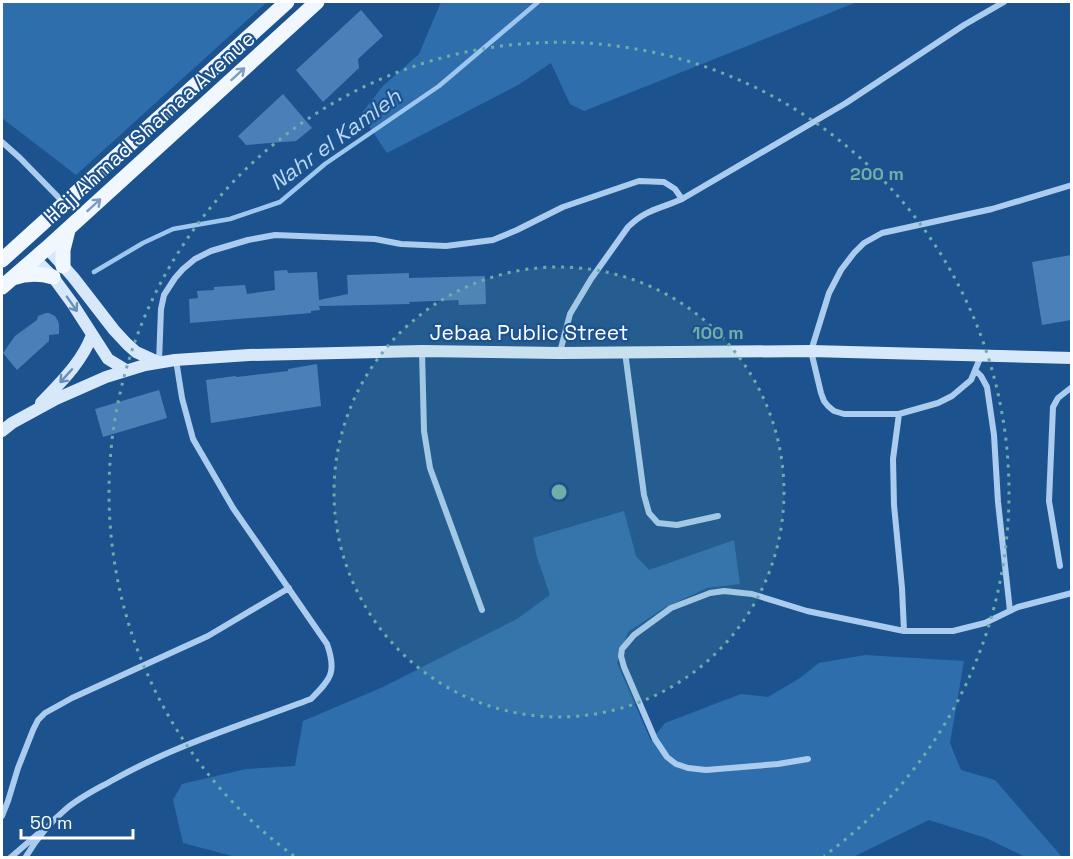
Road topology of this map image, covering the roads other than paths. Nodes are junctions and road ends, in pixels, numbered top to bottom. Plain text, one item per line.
1 (287, 2) edge
2 (317, 2) edge
3 (1004, 2) edge
4 (2, 142) edge
5 (1071, 185) edge
6 (682, 199) junction
7 (65, 204) junction
8 (69, 228) junction
9 (30, 245) junction
10 (47, 248) junction
11 (2, 260) edge
12 (58, 272) junction
13 (6, 283) edge
14 (92, 335) junction
15 (422, 351) junction
16 (810, 351) junction
17 (624, 352) junction
18 (560, 353) junction
19 (981, 356) junction
20 (1071, 358) edge
21 (176, 360) junction
22 (159, 362) junction
23 (126, 370) junction
24 (976, 371) junction
25 (1071, 387) edge
26 (32, 411) junction
27 (899, 414) junction
28 (2, 431) edge
29 (718, 516) dead end
30 (1060, 566) dead end
31 (289, 588) junction
32 (1071, 593) edge
33 (482, 609) dead end
34 (1010, 611) junction
35 (904, 632) junction
36 (808, 759) dead end
37 (2, 816) edge
38 (54, 821) junction
39 (10, 858) edge
40 (25, 858) edge

1 - 7 main road, Hajj Ahmad Shamaa Avenue
8 -> 2 main road, Hajj Ahmad Shamaa Avenue
3 - 6 street
4 - 7 street
5 - 16 street
6 - 18 street
6 - 22 street
7 - 9 main road, Hajj Ahmad Shamaa Avenue
8 - 10 main road, Hajj Ahmad Shamaa Avenue
8 - 12 main road
9 - 10 main road, Hajj Ahmad Shamaa Avenue
9 - 11 main road
9 - 12 main road
9 - 13 main road
10 - 12 main road
12 - 13 main road
12 -> 14 main road
12 - 22 main road
14 - 23 main road
14 -> 26 main road
15 - 18 main road, Jebaa Public Street
15 - 21 main road, Jebaa Public Street
15 - 33 street
16 - 17 main road, Jebaa Public Street
16 - 19 main road, Jebaa Public Street
16 - 27 street
17 - 18 main road, Jebaa Public Street
17 - 29 street
19 - 20 main road, Jebaa Public Street
19 - 24 street
21 - 22 main road, Jebaa Public Street
21 - 31 street
22 - 23 main road, Jebaa Public Street
23 - 26 main road, Jebaa Public Street
24 - 27 street
24 - 34 street
25 - 30 street
26 - 28 main road, Jebaa Public Street
27 - 35 street
31 - 37 street
31 - 38 street
32 - 34 street
34 - 35 street
35 - 36 street
38 - 39 street
38 - 40 street

